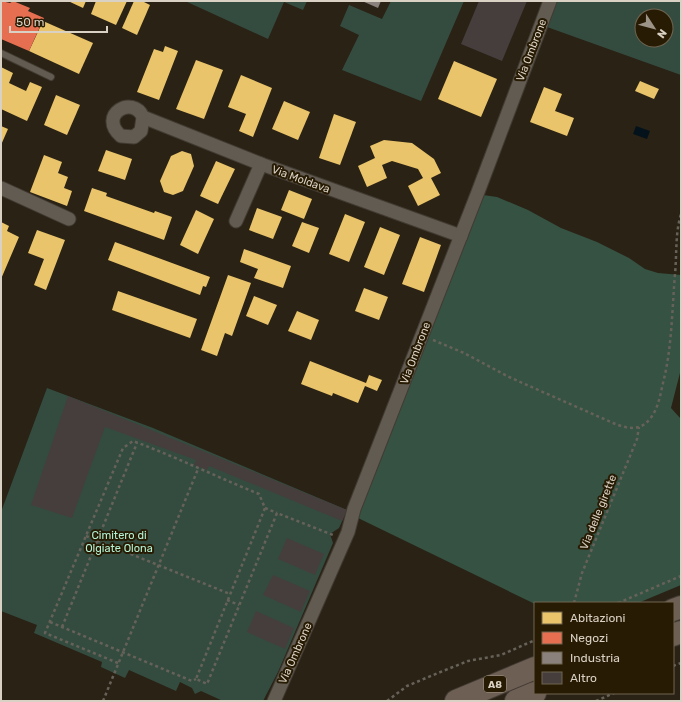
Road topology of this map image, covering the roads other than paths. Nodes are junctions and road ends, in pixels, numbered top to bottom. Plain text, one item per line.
1 (550, 1) edge
2 (1, 54) edge
3 (51, 77) dead end
4 (143, 117) dead end
5 (261, 164) junction
6 (1, 188) edge
7 (69, 219) dead end
8 (236, 221) dead end
9 (461, 236) junction
10 (534, 668) edge
11 (534, 693) edge
12 (274, 701) edge
13 (456, 701) edge
14 (516, 701) edge

1 - 9 street, Via Ombrone
2 - 3 lane
4 - 5 street, Via Moldava
5 - 8 street
5 - 9 street, Via Moldava
6 - 7 street
9 - 12 street, Via Ombrone
10 - 13 highway, A8
11 - 14 highway, A8

